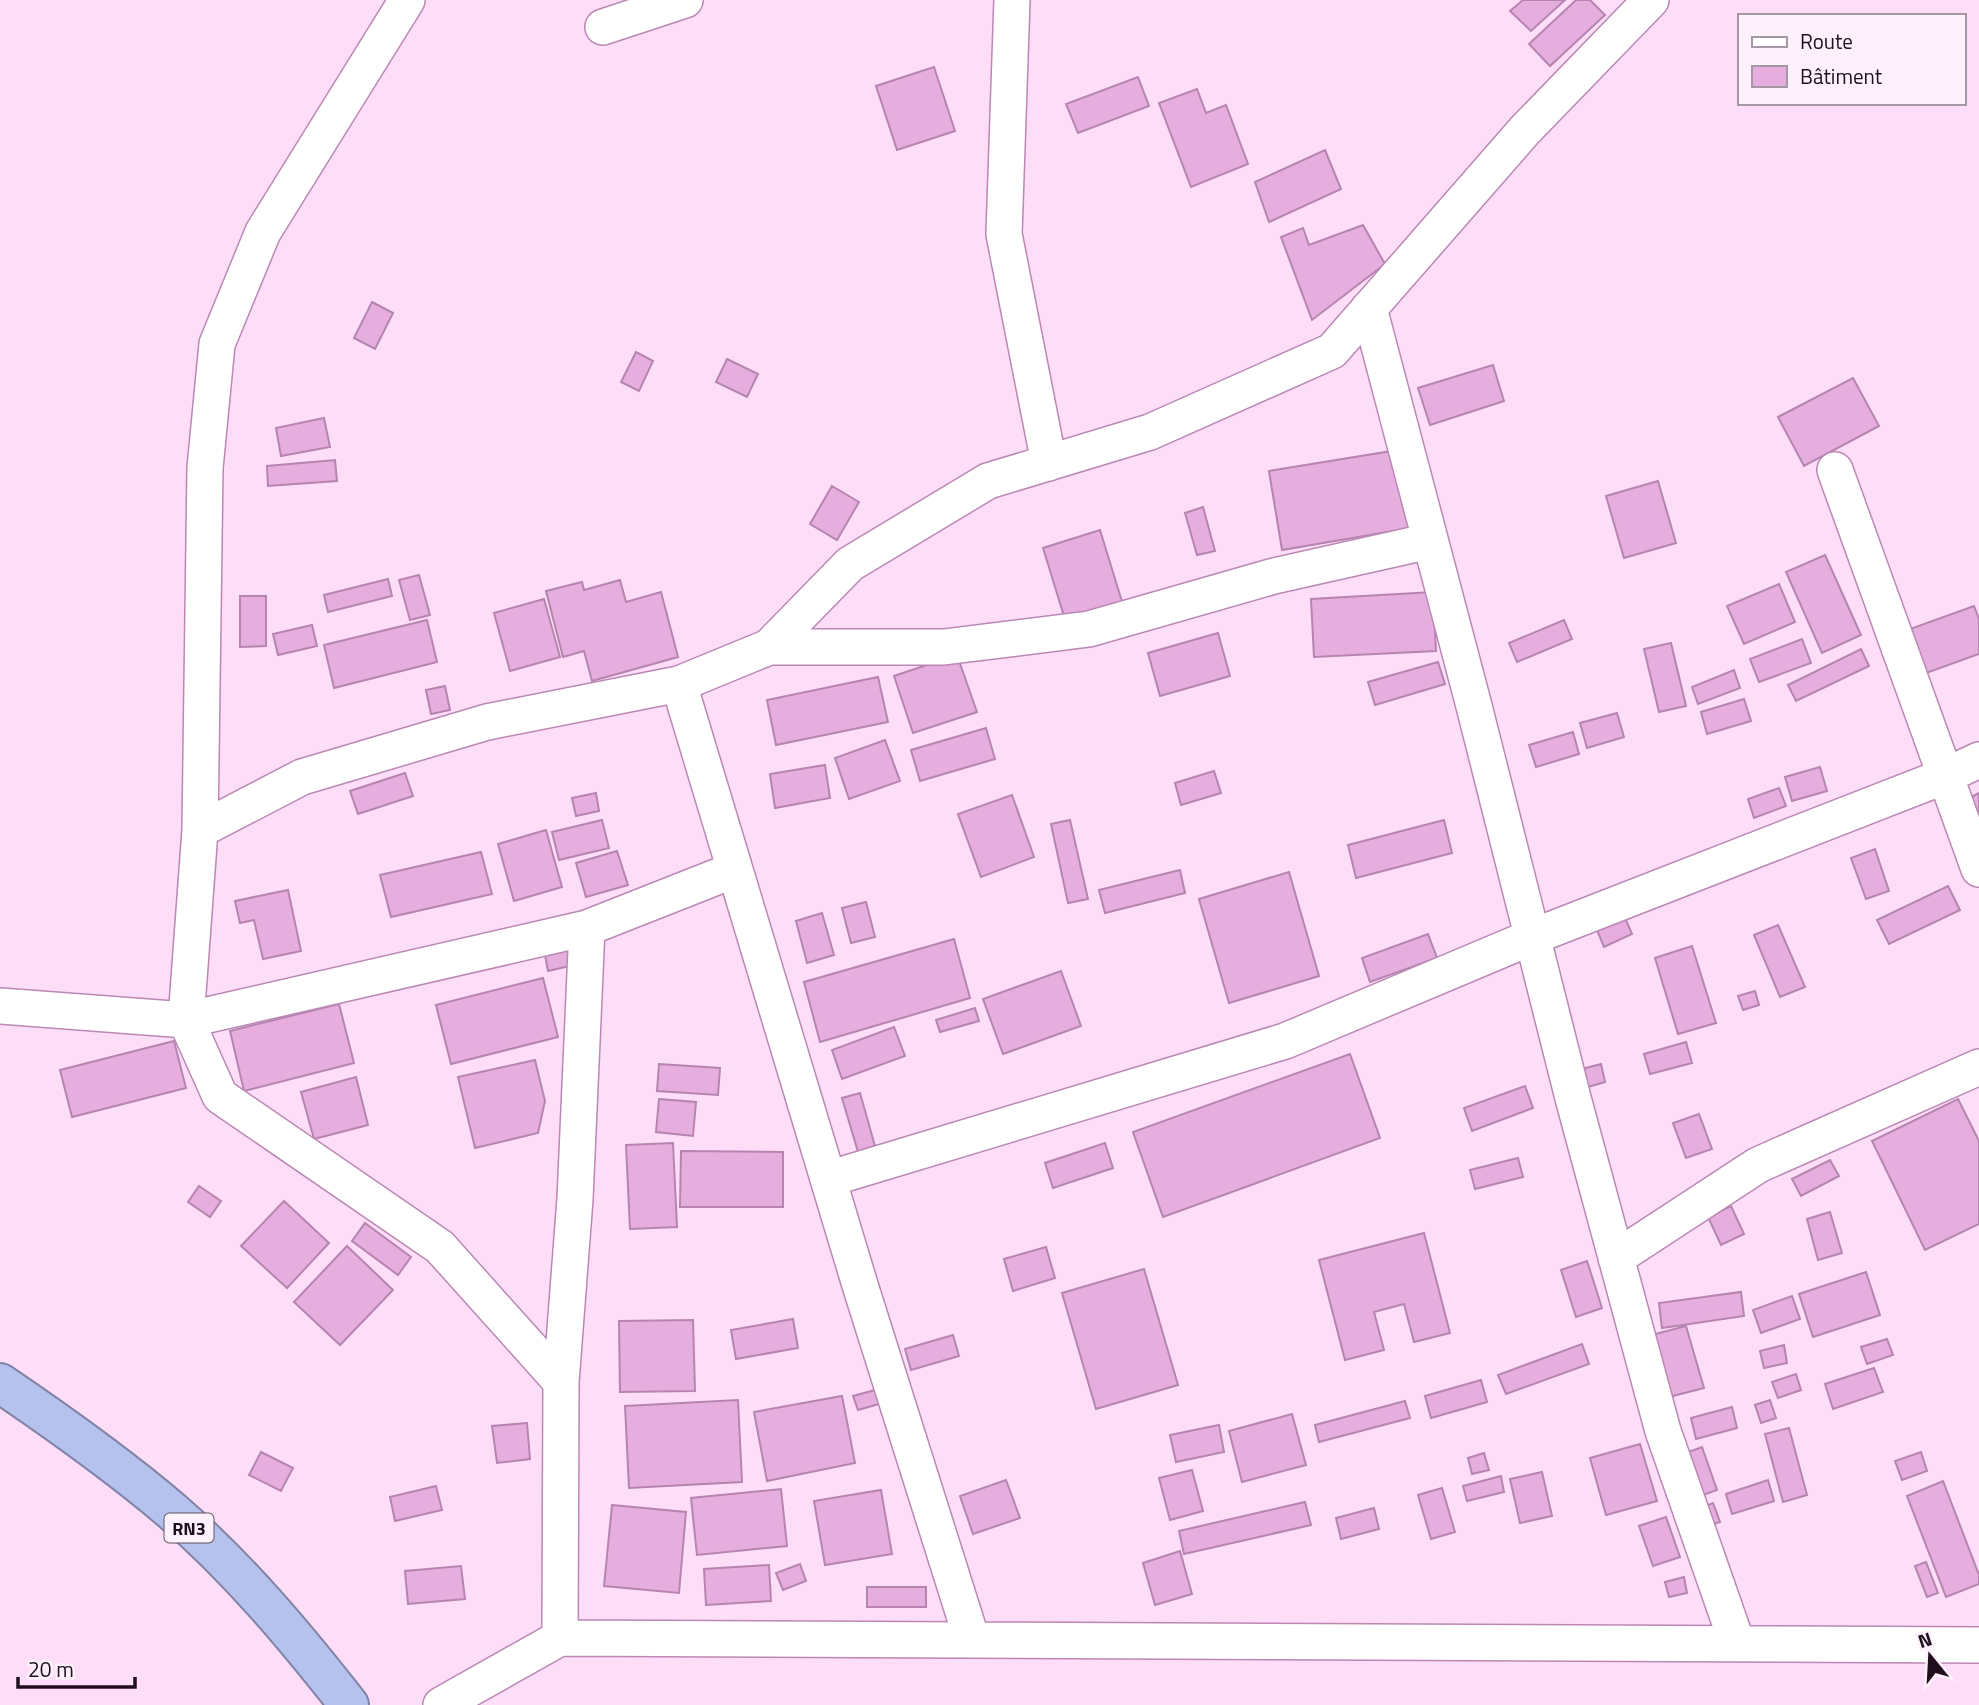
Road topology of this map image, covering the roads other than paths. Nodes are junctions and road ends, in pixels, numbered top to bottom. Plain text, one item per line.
1 (407, 0) edge
2 (685, 0) edge
3 (1012, 0) edge
4 (1651, 0) edge
5 (603, 27) dead end
6 (1369, 309) junction
7 (1049, 463) junction
8 (1835, 470) dead end
9 (1430, 541) junction
10 (769, 647) junction
11 (679, 684) junction
12 (1979, 760) edge
13 (1945, 776) junction
14 (200, 830) junction
15 (1979, 869) edge
16 (734, 870) junction
17 (587, 928) junction
18 (1532, 937) junction
19 (0, 1006) edge
20 (186, 1020) junction
21 (1979, 1067) edge
22 (828, 1179) junction
23 (1616, 1258) junction
24 (561, 1382) junction
25 (0, 1383) edge
26 (560, 1638) junction
27 (972, 1640) junction
28 (1737, 1643) junction
29 (1979, 1645) edge
30 (349, 1705) edge
31 (441, 1705) edge

1 - 14 street
2 - 5 street
3 - 7 street
4 - 6 street
6 - 7 street
6 - 9 street
7 - 10 street
8 - 13 street
9 - 10 street
9 - 18 street
10 - 11 street
11 - 14 street
11 - 16 street
12 - 13 street
13 - 15 street
13 - 18 street
14 - 20 street
16 - 17 street
16 - 22 street
17 - 20 street
17 - 24 street
18 - 22 street
18 - 23 street
19 - 20 street
20 - 24 street
21 - 23 street
22 - 27 street
23 - 28 street
24 - 26 street
25 - 30 highway, RN3
26 - 27 street
26 - 31 street
27 - 28 street
28 - 29 street

